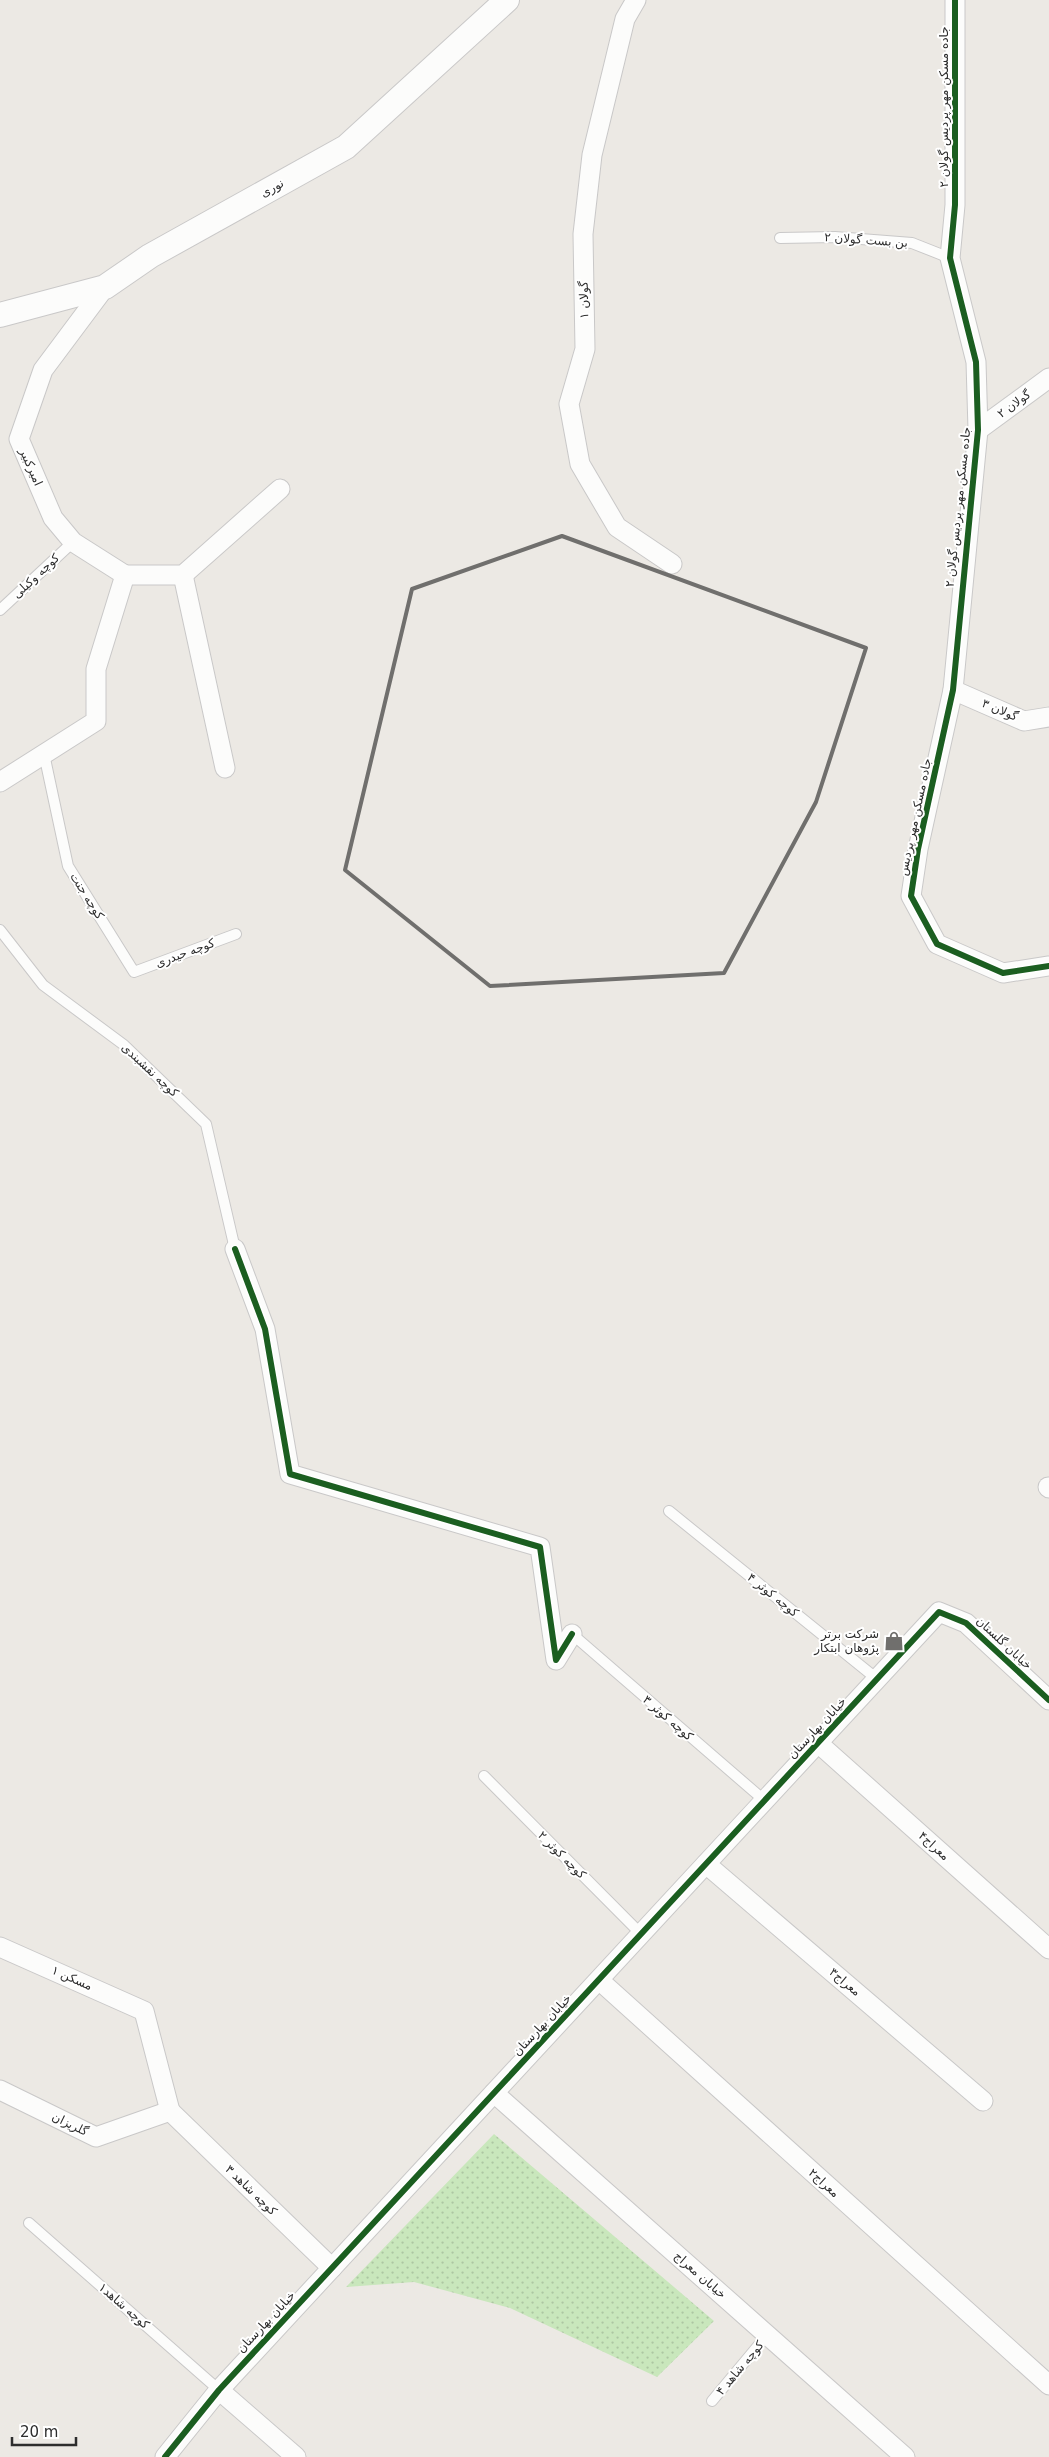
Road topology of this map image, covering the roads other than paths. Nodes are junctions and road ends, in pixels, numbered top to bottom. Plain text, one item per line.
1 (507, 0) edge
2 (636, 0) edge
3 (955, 0) edge
4 (780, 238) dead end
5 (950, 258) junction
6 (105, 287) junction
7 (0, 315) edge
8 (1049, 378) edge
9 (978, 430) junction
10 (280, 489) dead end
11 (73, 542) junction
12 (672, 564) dead end
13 (125, 575) junction
14 (183, 575) junction
15 (0, 610) edge
16 (953, 690) junction
17 (1049, 717) edge
18 (44, 754) junction
19 (224, 768) dead end
20 (0, 782) edge
21 (0, 930) edge
22 (236, 934) dead end
23 (1049, 966) edge
24 (134, 972) joint
25 (235, 1249) joint
26 (669, 1511) dead end
27 (939, 1612) joint
28 (572, 1634) joint
29 (877, 1680) junction
30 (1049, 1700) edge
31 (818, 1743) junction
32 (484, 1776) dead end
33 (764, 1801) junction
34 (706, 1864) junction
35 (0, 1933) edge
36 (641, 1934) junction
37 (7, 1949) edge
38 (1049, 1949) edge
39 (599, 1980) junction
40 (0, 2090) edge
41 (494, 2093) junction
42 (983, 2100) dead end
43 (170, 2111) junction
44 (29, 2222) dead end
45 (332, 2268) junction
46 (767, 2335) junction
47 (1049, 2385) edge
48 (219, 2390) junction
49 (712, 2401) dead end
50 (165, 2457) edge
51 (296, 2457) edge
52 (904, 2457) edge

1 - 6 street, نوری
2 - 12 street, گولان ۱
3 - 5 street, جاده مسکن مهر پردیس گولان ۲
4 - 5 lane, بن بست گولان ۲
5 - 9 street, جاده مسکن مهر پردیس گولان ۲
6 - 7 street, نوری
6 - 11 street, امیرکبیر
8 - 9 street, گولان ۲
9 - 16 street, جاده مسکن مهر پردیس گولان ۲
10 - 14 street
11 - 13 street, امیرکبیر
11 - 15 lane, کوچه وکیلی
13 - 14 street
13 - 18 street
14 - 19 street
16 - 17 street, گولان ۳
16 - 23 street, جاده مسکن مهر پردیس
18 - 20 street
18 - 24 lane, کوچه جنت
21 - 25 lane, کوچه نقشبندی
22 - 24 lane, کوچه حیدری
25 - 28 street
26 - 29 lane, کوچه کوثر ۴
27 - 29 street, خیابان بهارستان
27 - 30 street, خیابان گلستان
28 - 33 lane, کوچه کوثر ۳
29 - 31 street, خیابان بهارستان
31 - 33 street, خیابان بهارستان
31 - 38 street, معراج۴
32 - 36 lane, کوچه کوثر ۲
33 - 34 street, خیابان بهارستان
34 - 36 street, خیابان بهارستان
34 - 42 street, معراج۳
35 - 37 street
36 - 39 street, خیابان بهارستان
37 - 43 street, مسکن ۱
39 - 41 street, خیابان بهارستان
39 - 47 street, معراج۲
40 - 43 street, گلریزان
41 - 45 street, خیابان بهارستان
41 - 46 street, خیابان معراج
43 - 45 street, کوچه شاهد ۳
44 - 48 lane, کوچه شاهد۱
45 - 48 street, خیابان بهارستان
46 - 49 lane, کوچه شاهد ۴
46 - 52 street, خیابان معراج
48 - 50 street, خیابان بهارستان
48 - 51 street

